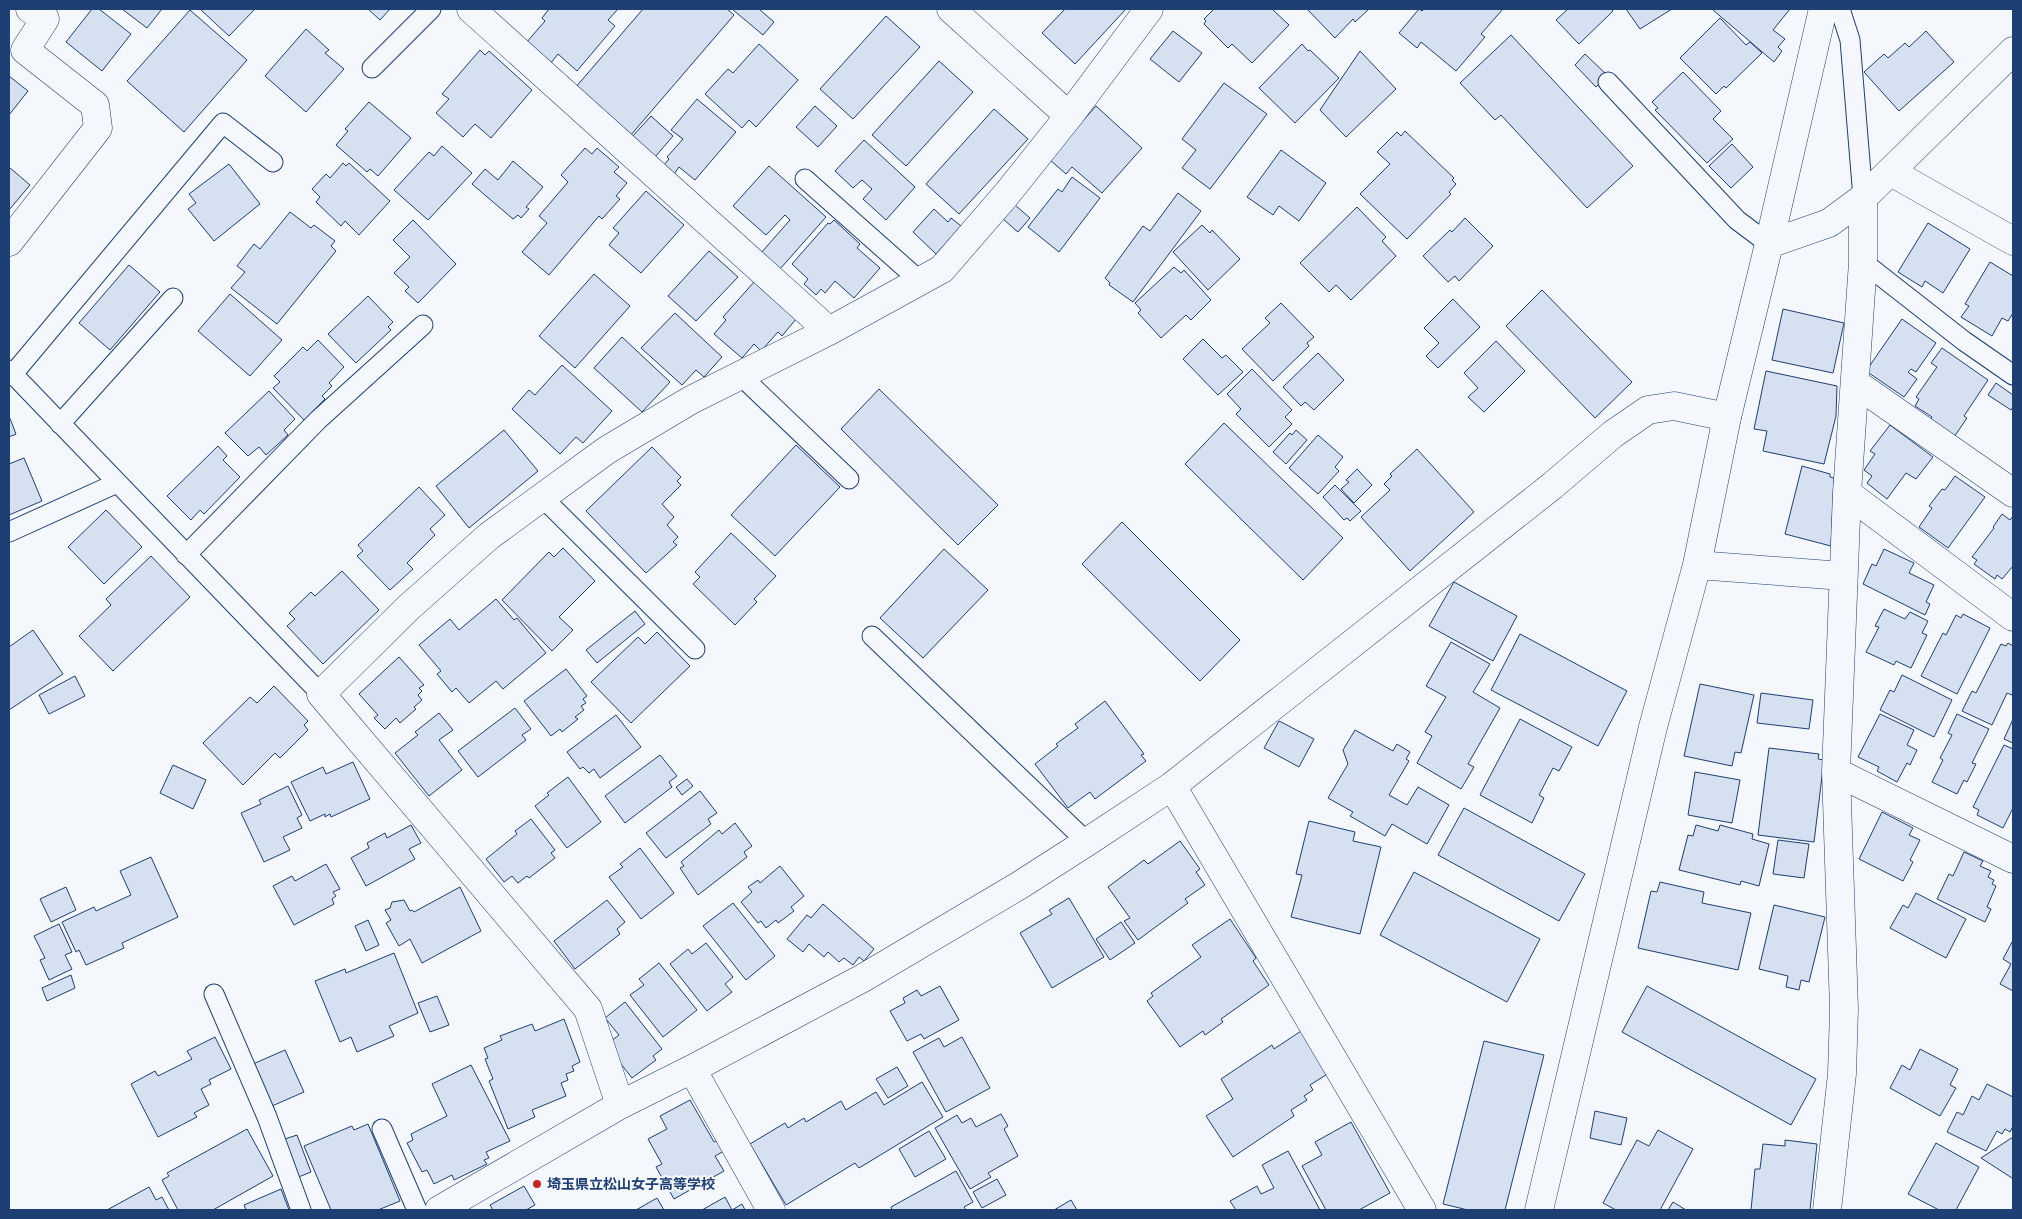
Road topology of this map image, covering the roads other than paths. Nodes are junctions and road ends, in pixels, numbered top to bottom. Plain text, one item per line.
1 (30, 9) edge
2 (432, 9) edge
3 (471, 9) edge
4 (951, 9) edge
5 (1149, 9) edge
6 (1823, 9) edge
7 (1840, 9) edge
8 (2013, 51) edge
9 (372, 68) dead end
10 (1608, 82) dead end
11 (1069, 116) junction
12 (272, 162) dead end
13 (1891, 172) junction
14 (805, 179) dead end
15 (1863, 198) junction
16 (2013, 241) edge
17 (9, 242) edge
18 (1769, 244) junction
19 (1863, 262) junction
20 (920, 281) junction
21 (173, 298) dead end
22 (423, 325) dead end
23 (829, 331) junction
24 (11, 372) edge
25 (2013, 374) edge
26 (740, 375) junction
27 (1856, 383) junction
28 (1727, 417) junction
29 (60, 424) junction
30 (849, 479) dead end
31 (117, 483) junction
32 (1847, 493) junction
33 (2013, 493) edge
34 (542, 496) junction
35 (9, 532) edge
36 (186, 555) junction
37 (1697, 565) junction
38 (1843, 576) junction
39 (2013, 617) edge
40 (872, 636) dead end
41 (695, 649) dead end
42 (321, 694) junction
43 (1836, 772) junction
44 (1172, 786) junction
45 (1087, 842) junction
46 (2013, 859) edge
47 (214, 994) dead end
48 (692, 1069) junction
49 (620, 1105) junction
50 (382, 1129) dead end
51 (301, 1210) edge
52 (417, 1210) edge
53 (439, 1210) edge
54 (771, 1210) edge
55 (1422, 1210) edge
56 (1539, 1210) edge
57 (1827, 1210) edge

1 - 17 street
2 - 9 lane
3 - 23 street
4 - 11 street
5 - 11 street
6 - 18 street
7 - 15 lane
8 - 13 street
10 - 18 lane
11 - 20 street
12 - 24 lane
13 - 15 street
13 - 16 street
14 - 20 lane
15 - 18 street
15 - 19 street
18 - 28 street
19 - 25 lane
19 - 27 street
20 - 23 street
21 - 29 lane
22 - 36 lane
23 - 26 street
24 - 29 lane
26 - 30 lane
26 - 34 street
27 - 32 street
27 - 33 street
28 - 37 street
28 - 44 street
29 - 31 lane
31 - 35 lane
31 - 36 lane
32 - 38 street
32 - 39 street
34 - 41 lane
34 - 42 street
36 - 42 lane
37 - 38 street
37 - 56 street
38 - 43 street
40 - 45 lane
42 - 49 street
43 - 46 street
43 - 57 street
44 - 45 street
44 - 55 street
45 - 48 street
47 - 51 lane
48 - 49 street
48 - 54 street
49 - 53 street
50 - 52 lane

